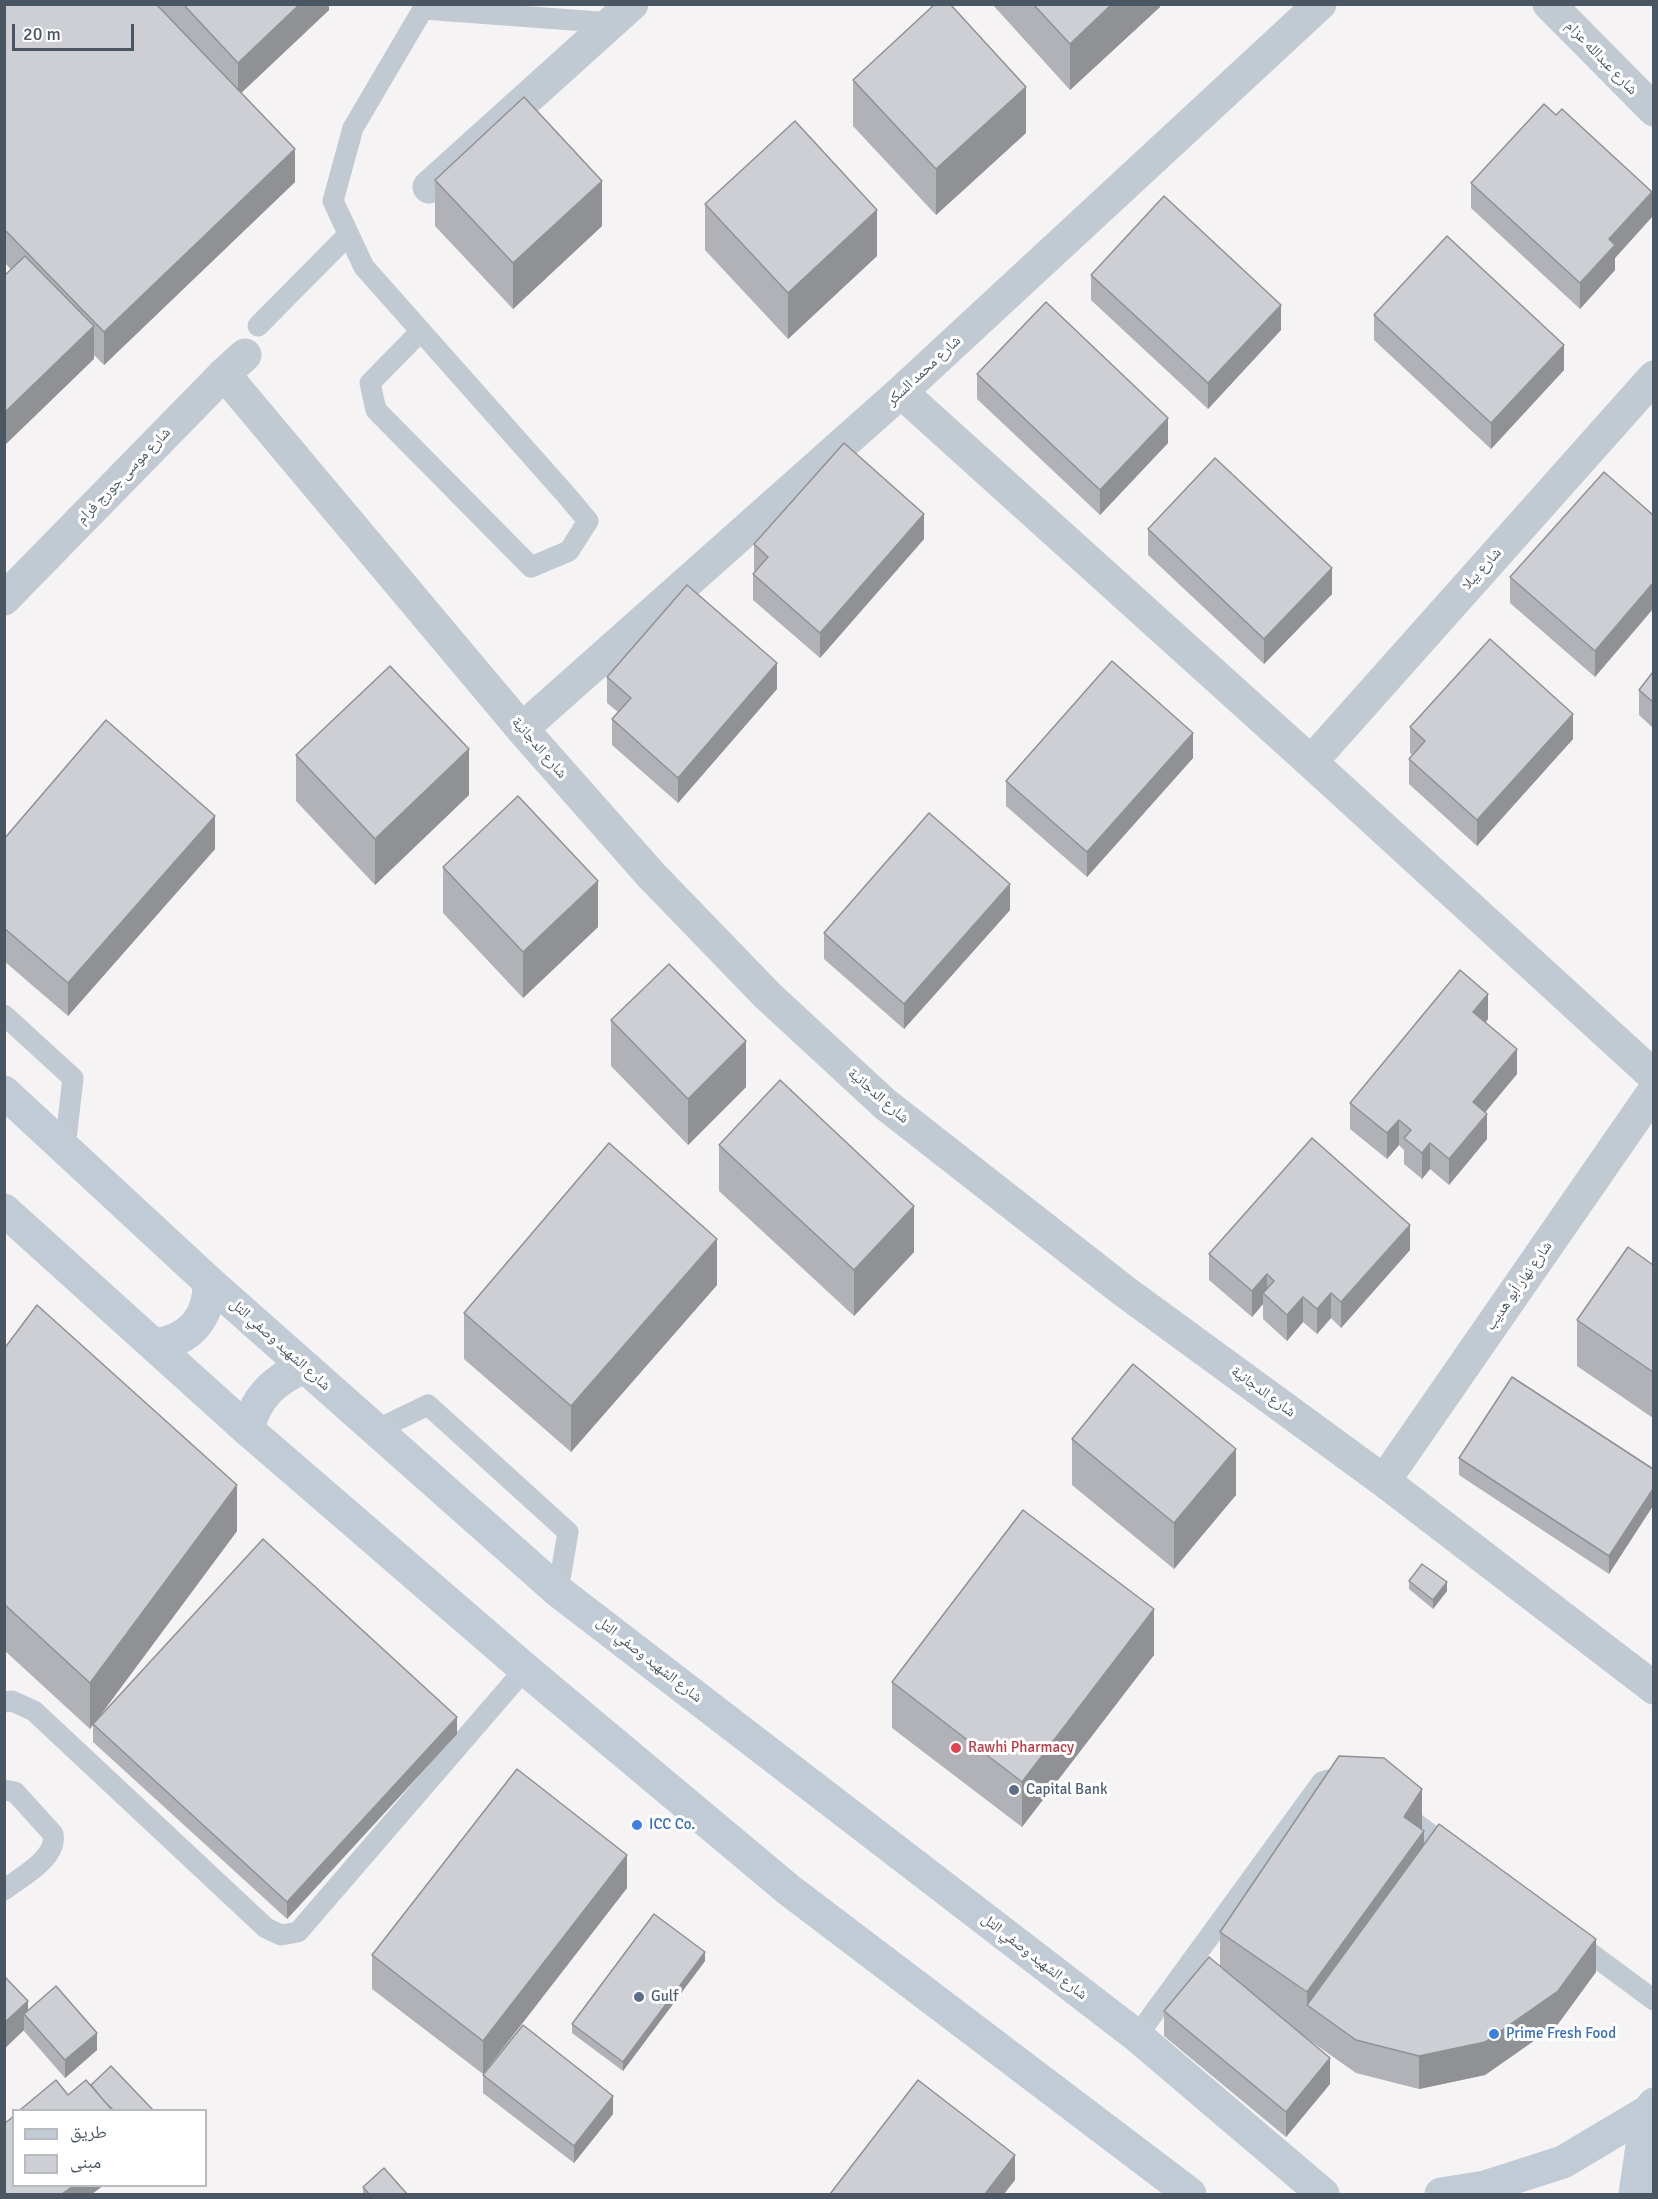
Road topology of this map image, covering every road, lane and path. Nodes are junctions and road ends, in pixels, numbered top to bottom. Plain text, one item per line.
1 (1320, 4) edge
2 (1549, 4) edge
3 (424, 7) edge
4 (622, 14) edge
5 (1653, 110) edge
6 (429, 187) dead end
7 (348, 235) junction
8 (258, 326) dead end
9 (421, 331) junction
10 (234, 364) joint
11 (1653, 377) edge
12 (901, 392) junction
13 (4, 599) edge
14 (522, 729) junction
15 (1311, 762) junction
16 (4, 1015) edge
17 (1653, 1076) edge
18 (1653, 1091) edge
19 (4, 1092) edge
20 (65, 1148) junction
21 (4, 1210) edge
22 (209, 1282) junction
23 (154, 1344) junction
24 (305, 1367) junction
25 (376, 1430) junction
26 (248, 1431) junction
27 (1384, 1481) junction
28 (558, 1591) junction
29 (525, 1669) junction
30 (1653, 1688) edge
31 (4, 1702) edge
32 (1344, 1777) edge
33 (4, 1790) edge
34 (1384, 1800) edge
35 (1471, 1864) edge
36 (4, 1890) edge
37 (1557, 1929) edge
38 (1653, 2000) edge
39 (1137, 2036) junction
40 (1650, 2108) edge
41 (1190, 2194) edge
42 (1323, 2194) edge
43 (1441, 2194) edge
44 (1635, 2194) edge

1 - 12 street, شارع محمد السكر
2 - 5 street, شارع عبدالله عزام
3 - 4 lane
3 - 7 lane
4 - 6 street
7 - 8 lane
7 - 9 lane
9 - 9 lane
10 - 13 street, شارع موسى جورج فرام
10 - 14 street, شارع الدجانية
11 - 15 street, شارع يبلا
12 - 14 street, شارع محمد السكر
12 - 15 street
14 - 27 street, شارع الدجانية
15 - 17 street
16 - 20 lane
18 - 27 street, شارع نهار أبو هديب
19 - 20 main road, شارع الشهيد وصفي التل
20 - 22 main road, شارع الشهيد وصفي التل
21 - 23 main road
22 - 23 main road
22 - 24 main road, شارع الشهيد وصفي التل
23 - 26 main road
24 - 25 main road, شارع الشهيد وصفي التل
24 - 26 main road
25 - 28 main road, شارع الشهيد وصفي التل
25 - 28 lane
26 - 29 main road
27 - 30 street, شارع الدجانية
28 - 39 main road, شارع الشهيد وصفي التل
29 - 31 lane
29 - 41 main road
32 - 39 lane
33 - 36 lane
34 - 35 lane
37 - 38 lane
39 - 42 main road, شارع الشهيد وصفي التل
40 - 43 main road
40 - 44 main road

